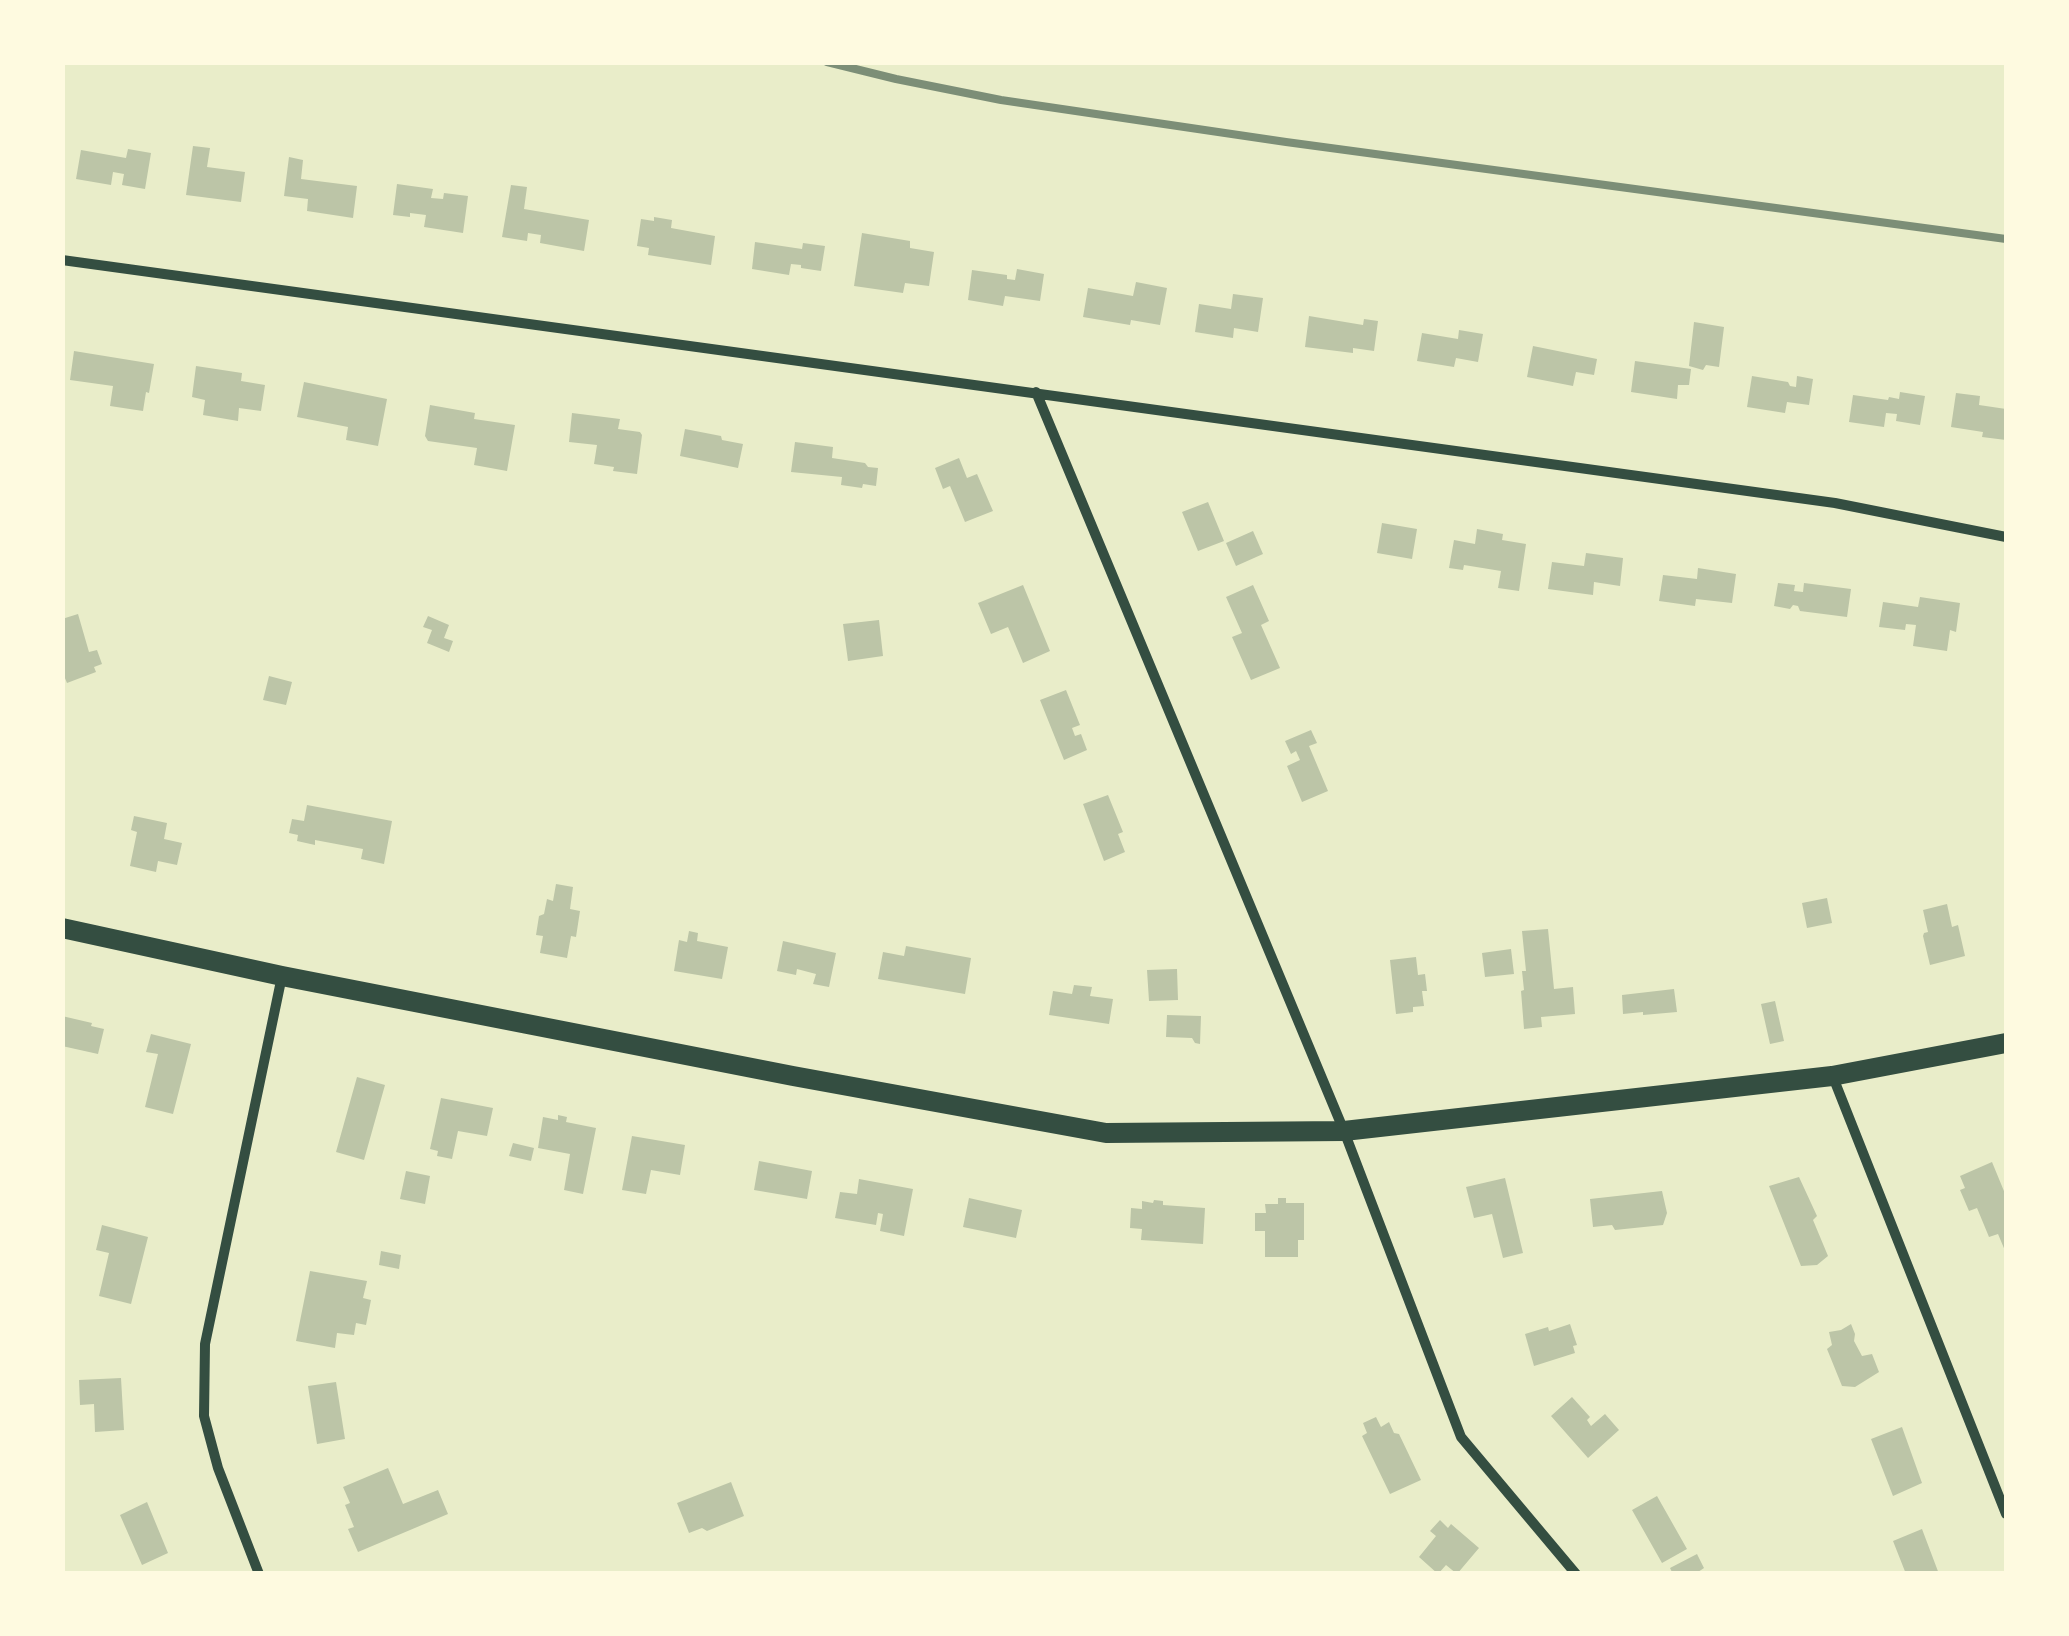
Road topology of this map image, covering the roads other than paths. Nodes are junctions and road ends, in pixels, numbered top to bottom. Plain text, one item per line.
1 (62, 260) edge
2 (1036, 392) junction
3 (2006, 537) edge
4 (62, 928) edge
5 (282, 976) junction
6 (2006, 1043) edge
7 (1832, 1076) junction
8 (1344, 1130) junction
9 (2006, 1514) edge
10 (259, 1574) edge
11 (1576, 1574) edge

1 - 2 street
2 - 3 street
2 - 8 street
4 - 5 main road
5 - 8 main road
5 - 10 street
6 - 7 main road
7 - 8 main road
7 - 9 street
8 - 11 street

